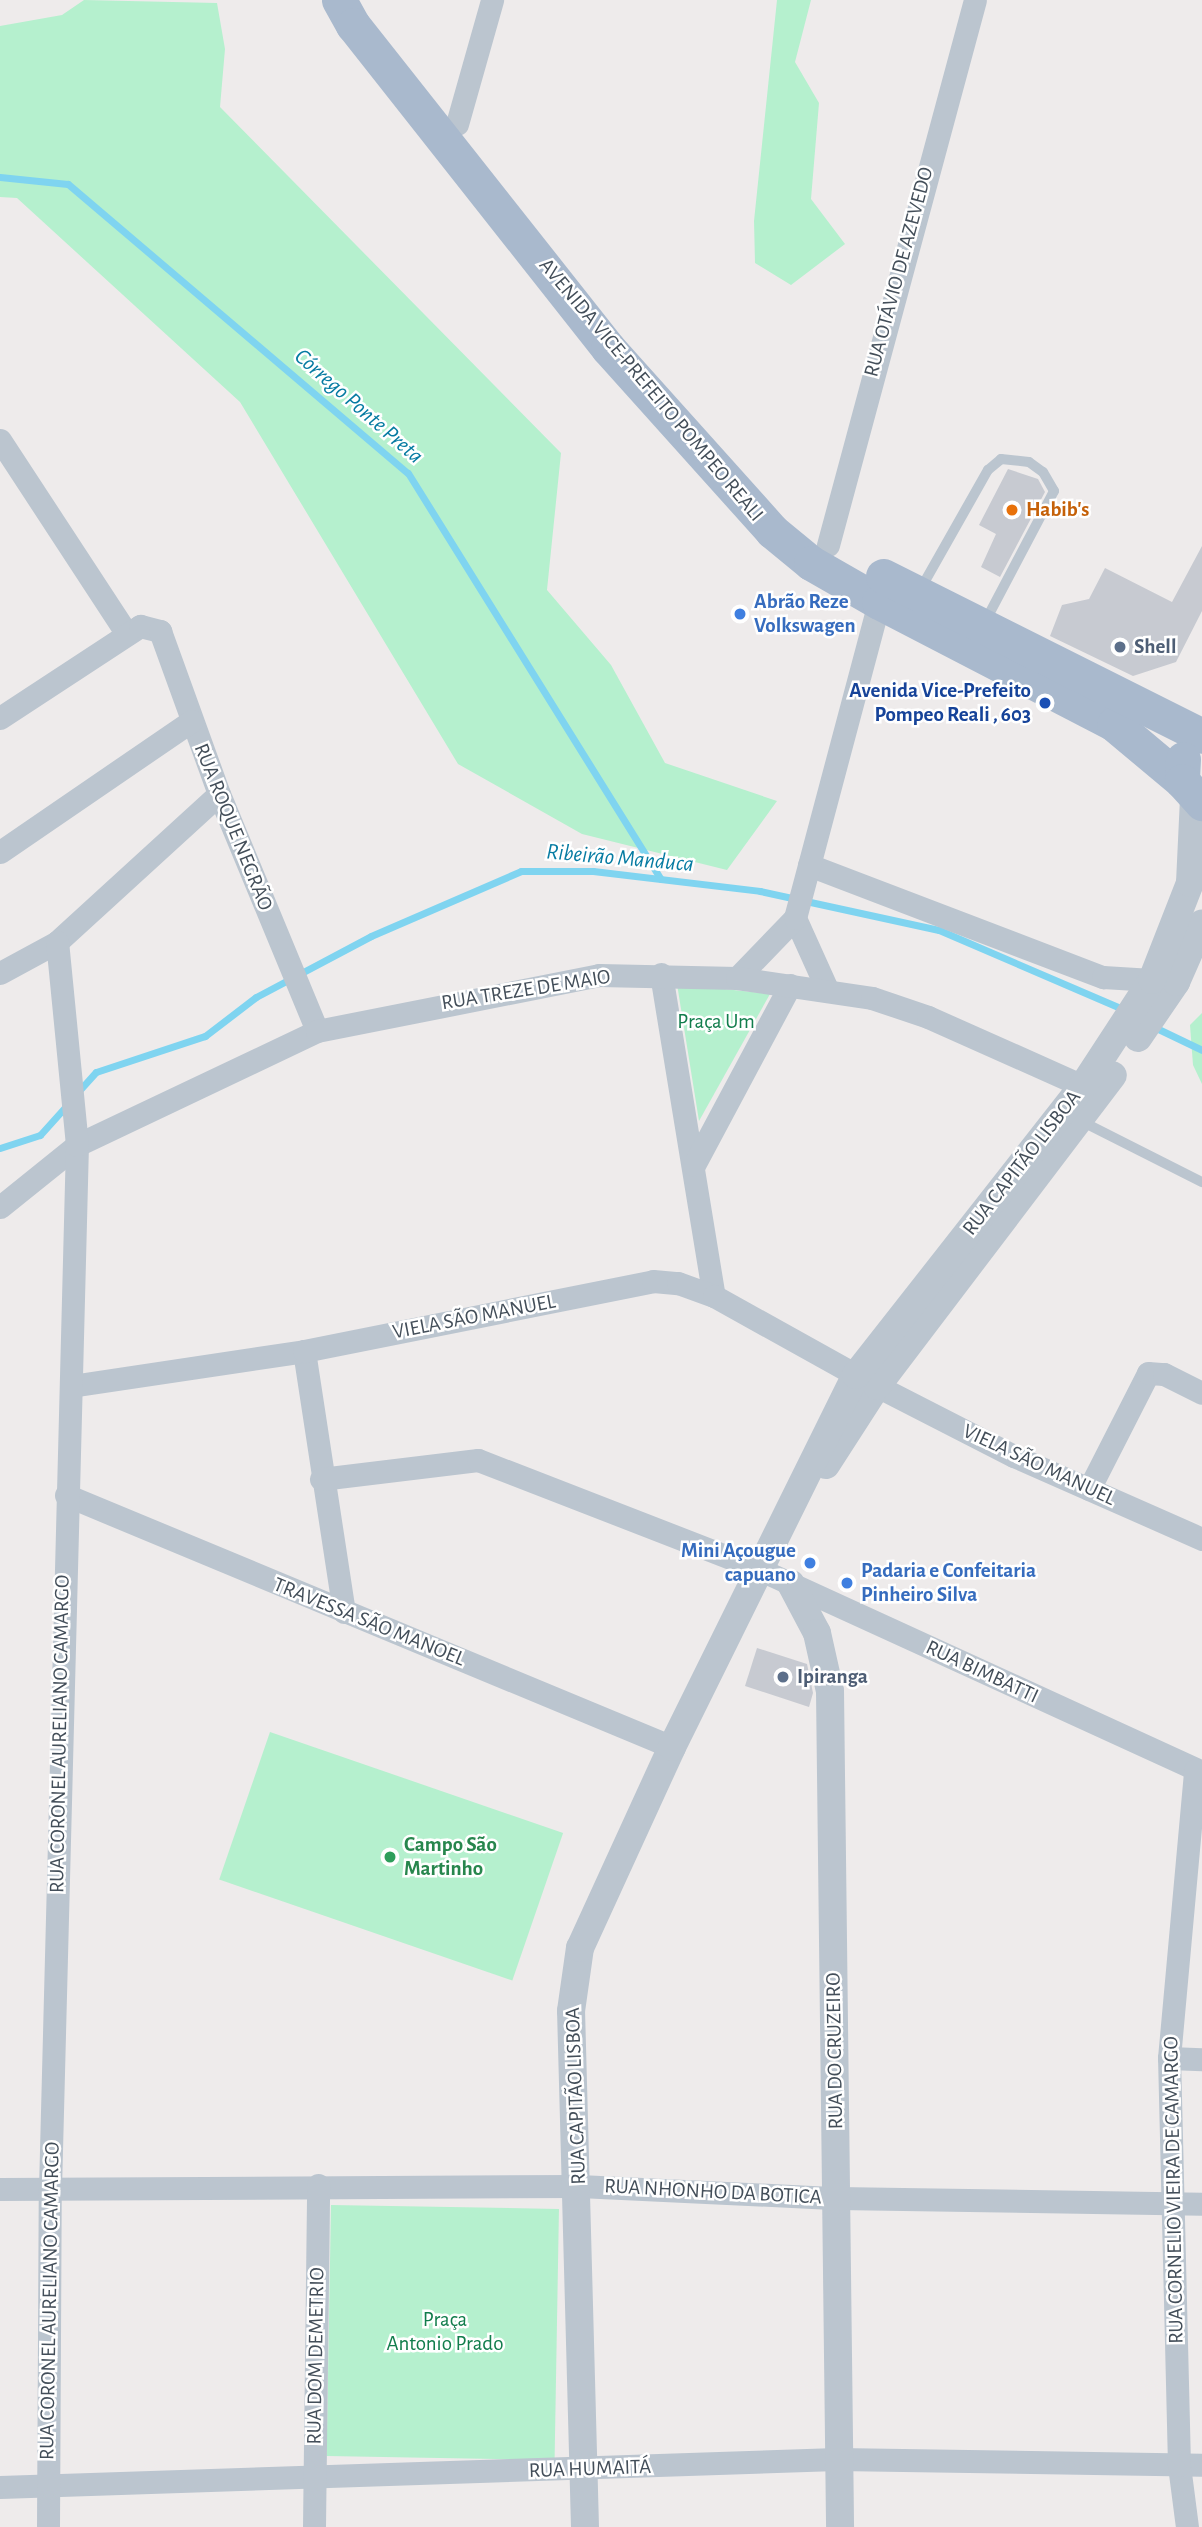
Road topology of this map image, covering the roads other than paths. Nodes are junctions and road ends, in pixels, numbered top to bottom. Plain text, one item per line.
1 (339, 0) edge
2 (365, 0) edge
3 (492, 0) edge
4 (975, 0) edge
5 (457, 124) junction
6 (0, 440) edge
7 (8, 462) edge
8 (828, 545) junction
9 (917, 595) junction
10 (879, 601) junction
11 (985, 622) junction
12 (127, 634) junction
13 (0, 718) edge
14 (191, 721) junction
15 (1202, 738) edge
16 (219, 794) junction
17 (1193, 794) edge
18 (0, 852) edge
19 (806, 875) junction
20 (795, 915) junction
21 (1202, 923) edge
22 (57, 942) junction
23 (0, 973) edge
24 (661, 974) junction
25 (737, 978) junction
26 (790, 985) junction
27 (828, 991) junction
28 (1149, 998) junction
29 (317, 1031) junction
30 (1121, 1047) junction
31 (1083, 1086) junction
32 (1081, 1121) junction
33 (78, 1145) junction
34 (694, 1165) junction
35 (1202, 1182) edge
36 (0, 1207) edge
37 (714, 1296) junction
38 (304, 1351) junction
39 (866, 1381) junction
40 (71, 1386) junction
41 (1202, 1393) edge
42 (321, 1479) junction
43 (1089, 1489) junction
44 (66, 1495) junction
45 (1202, 1539) edge
46 (761, 1570) junction
47 (791, 1584) junction
48 (344, 1612) junction
49 (672, 1747) junction
50 (1198, 1771) edge
51 (1168, 2058) junction
52 (1202, 2059) edge
53 (318, 2185) junction
54 (579, 2186) junction
55 (0, 2189) edge
56 (50, 2189) junction
57 (836, 2199) junction
58 (1174, 2204) junction
59 (1202, 2204) edge
60 (837, 2459) junction
61 (1191, 2465) edge
62 (586, 2470) junction
63 (314, 2479) junction
64 (48, 2486) junction
65 (0, 2487) edge
66 (48, 2527) edge
67 (314, 2527) edge
68 (585, 2527) edge
69 (840, 2527) edge
70 (1187, 2527) edge

1 - 10 main road, AVENIDA VICE-PREFEITO POMPEO REALI
2 - 5 main road, AVENIDA VICE-PREFEITO POMPEO REALI
3 - 5 street
4 - 8 street, RUA OTÁVIO DE AZEVEDO
5 - 8 main road, AVENIDA VICE-PREFEITO POMPEO REALI
6 - 7 street
7 - 12 street
8 - 9 main road, AVENIDA VICE-PREFEITO POMPEO REALI
9 - 11 main road, AVENIDA VICE-PREFEITO POMPEO REALI
9 - 11 lane
10 - 17 main road, AVENIDA VICE-PREFEITO POMPEO REALI
10 - 19 street
11 - 15 main road, AVENIDA VICE-PREFEITO POMPEO REALI
12 - 13 street
12 - 14 street, RUA ROQUE NEGRÃO
14 - 16 street, RUA ROQUE NEGRÃO
14 - 18 street
15 - 17 main road
16 - 22 street
16 - 29 street, RUA ROQUE NEGRÃO
17 - 28 street, RUA CAPITÃO LISBOA
19 - 20 street
19 - 28 street
20 - 25 street
20 - 27 street
21 - 28 street, RUA CAPITÃO LISBOA
22 - 23 street
22 - 33 street, RUA CORONEL AURELIANO CAMARGO
24 - 25 street, RUA TREZE DE MAIO
24 - 29 street, RUA TREZE DE MAIO
24 - 34 street
25 - 26 street, RUA TREZE DE MAIO
26 - 27 street, RUA TREZE DE MAIO
26 - 34 street
27 - 31 street, RUA TREZE DE MAIO
28 - 30 street, RUA CAPITÃO LISBOA
29 - 33 street, RUA TREZE DE MAIO
30 - 31 street, RUA CAPITÃO LISBOA
30 - 32 street, RUA CAPITÃO LISBOA
31 - 39 street, RUA CAPITÃO LISBOA
32 - 35 lane
32 - 39 street, RUA CAPITÃO LISBOA
33 - 36 street, RUA TREZE DE MAIO
33 - 40 street, RUA CORONEL AURELIANO CAMARGO
34 - 37 street
37 - 38 street, VIELA SÃO MANUEL
37 - 39 street, VIELA SÃO MANUEL
38 - 40 street, VIELA SÃO MANUEL
38 - 42 street
39 - 43 street, VIELA SÃO MANUEL
39 - 46 street, RUA CAPITÃO LISBOA
40 - 44 street, RUA CORONEL AURELIANO CAMARGO
41 - 43 street
42 - 46 street, RUA BIMBATTI
42 - 48 street
43 - 45 street, VIELA SÃO MANUEL
44 - 48 street, TRAVESSA SÃO MANOEL
44 - 56 street, RUA CORONEL AURELIANO CAMARGO
46 - 47 street, RUA BIMBATTI
46 - 49 street, RUA CAPITÃO LISBOA
47 - 50 street, RUA BIMBATTI
47 - 57 street, RUA DO CRUZEIRO
48 - 49 street, TRAVESSA SÃO MANOEL
49 - 54 street, RUA CAPITÃO LISBOA
50 - 51 street, RUA CORNELIO VIEIRA DE CAMARGO
51 - 52 street
51 - 58 street, RUA CORNELIO VIEIRA DE CAMARGO
53 - 54 street, RUA NHONHO DA BOTICA
53 - 56 street, RUA NHONHO DA BOTICA
53 - 63 street, RUA DOM DEMETRIO
54 - 57 street, RUA NHONHO DA BOTICA
54 - 62 street, RUA CAPITÃO LISBOA
55 - 56 street, RUA NHONHO DA BOTICA
56 - 64 street, RUA CORONEL AURELIANO CAMARGO
57 - 58 street, RUA NHONHO DA BOTICA
57 - 60 street, RUA DO CRUZEIRO
58 - 59 street, RUA NHONHO DA BOTICA
58 - 61 street, RUA CORNELIO VIEIRA DE CAMARGO
60 - 61 street, RUA HUMAITÁ
60 - 62 street, RUA HUMAITÁ
60 - 69 street, RUA DO CRUZEIRO
61 - 70 street, RUA CORNELIO VIEIRA DE CAMARGO
62 - 63 street, RUA HUMAITÁ
62 - 68 street, RUA CAPITÃO LISBOA
63 - 64 street, RUA HUMAITÁ
63 - 67 street, RUA DOM DEMETRIO
64 - 65 street, RUA HUMAITÁ
64 - 66 street, RUA CORONEL AURELIANO CAMARGO

